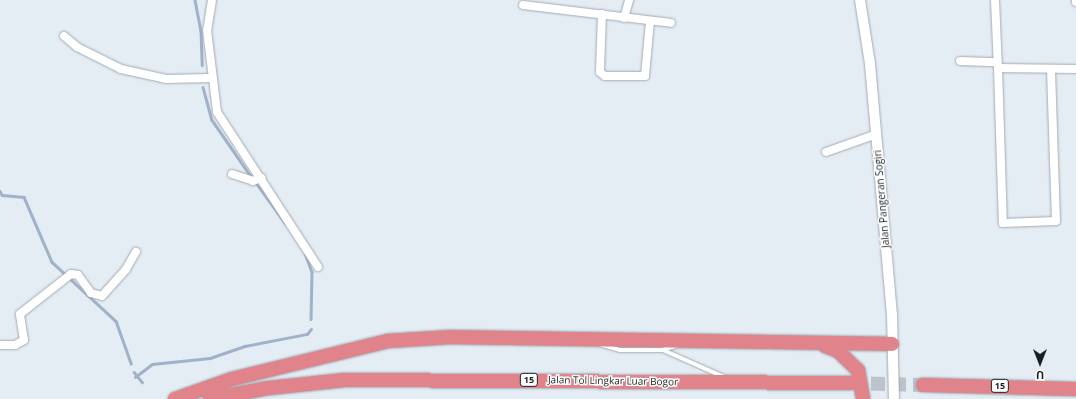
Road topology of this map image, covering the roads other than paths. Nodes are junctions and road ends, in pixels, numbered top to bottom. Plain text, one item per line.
1 (212, 0) edge
2 (629, 0) edge
3 (860, 0) edge
4 (995, 0) edge
5 (523, 4) dead end
6 (602, 14) junction
7 (624, 18) junction
8 (650, 21) junction
9 (671, 23) dead end
10 (64, 36) dead end
11 (960, 60) dead end
12 (998, 65) junction
13 (1051, 69) junction
14 (1076, 69) edge
15 (211, 78) junction
16 (877, 134) junction
17 (826, 152) dead end
18 (232, 174) dead end
19 (261, 178) junction
20 (136, 252) dead end
21 (318, 267) dead end
22 (592, 339) junction
23 (690, 340) junction
24 (808, 344) junction
25 (892, 344) junction
26 (0, 345) edge
27 (662, 350) junction
28 (736, 382) junction
29 (850, 384) tunnel mouth
30 (923, 385) tunnel mouth
31 (1076, 389) edge
32 (175, 399) edge
33 (210, 399) edge
34 (863, 399) edge
35 (894, 399) edge

1 - 15 street
2 - 7 street
3 - 16 street, Jalan Pangeran Sogiri
4 - 12 street
5 - 6 street
6 - 7 street
6 - 8 street
7 - 8 street
8 - 9 street
10 - 15 street
11 - 12 street
12 - 13 street
12 - 13 street
13 - 14 street
15 - 19 street
16 - 17 street
16 - 25 street, Jalan Pangeran Sogiri
18 - 19 street
19 - 21 street
20 - 26 street
22 - 23 highway
22 - 27 lane
22 - 32 highway
23 - 24 highway
23 - 27 lane
24 - 25 highway
24 - 34 highway
25 - 35 street, Jalan Pangeran Sogiri
27 - 28 lane
28 - 29 highway, Jalan Tol Lingkar Luar Bogor / 15
28 - 33 highway, Jalan Tol Lingkar Luar Bogor / 15
30 - 31 highway, 15

